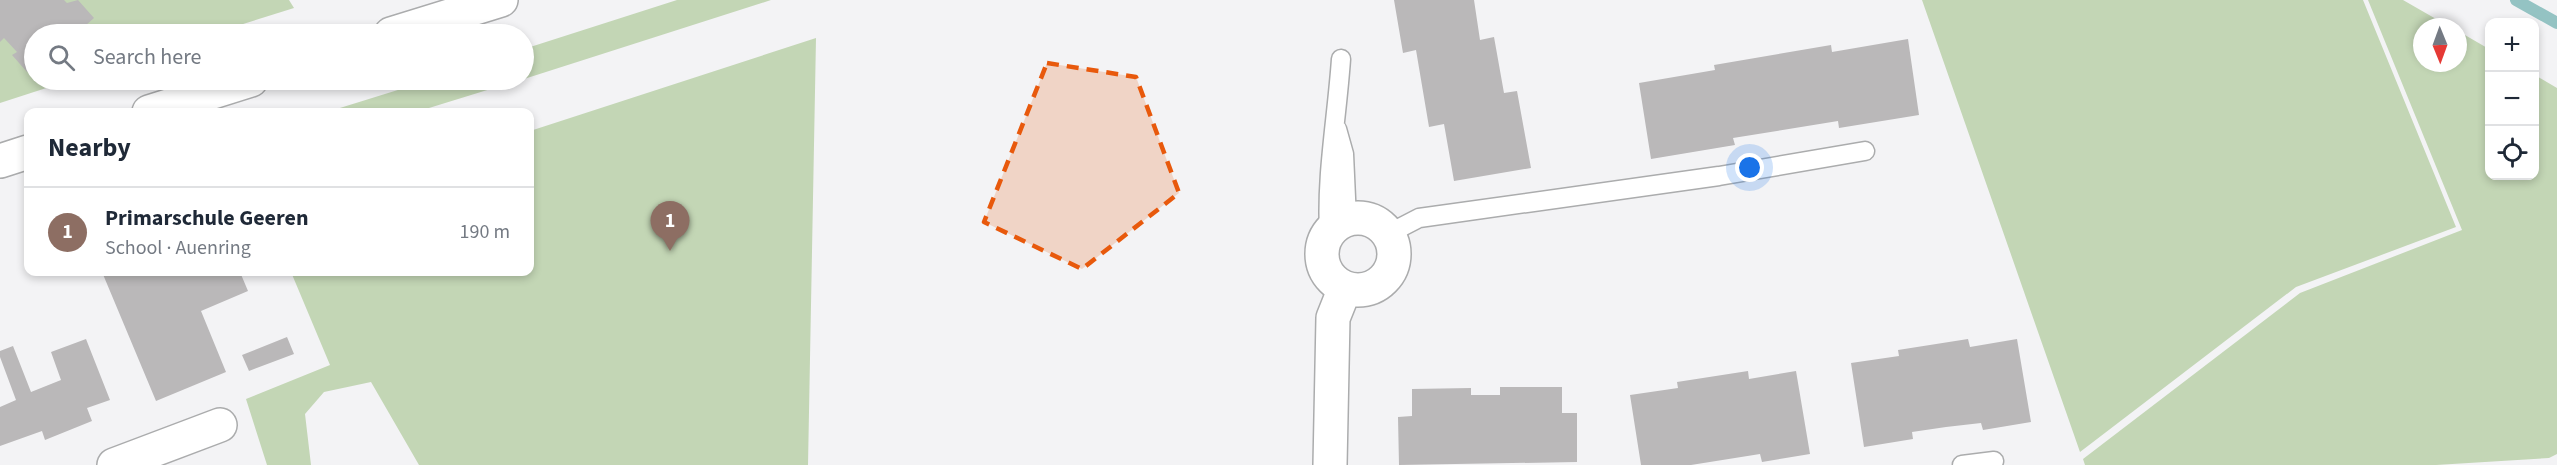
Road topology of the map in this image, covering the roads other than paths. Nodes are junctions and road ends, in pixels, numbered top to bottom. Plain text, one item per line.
1 (501, 0) edge
2 (423, 24) edge
3 (1341, 59) dead end
4 (219, 90) edge
5 (162, 108) edge
6 (1865, 150) dead end
7 (24, 153) edge
8 (0, 161) edge
9 (1338, 226) junction
10 (1388, 234) junction
11 (1345, 288) junction
12 (220, 425) dead end
13 (1994, 461) dead end
14 (114, 465) edge
15 (1330, 465) edge
16 (1962, 465) edge

1 - 2 street
3 - 9 lane
4 - 5 street
6 - 10 lane
7 - 8 street
9 - 10 street
9 - 11 street
10 - 11 street
11 - 15 street
12 - 14 street
13 - 16 lane

